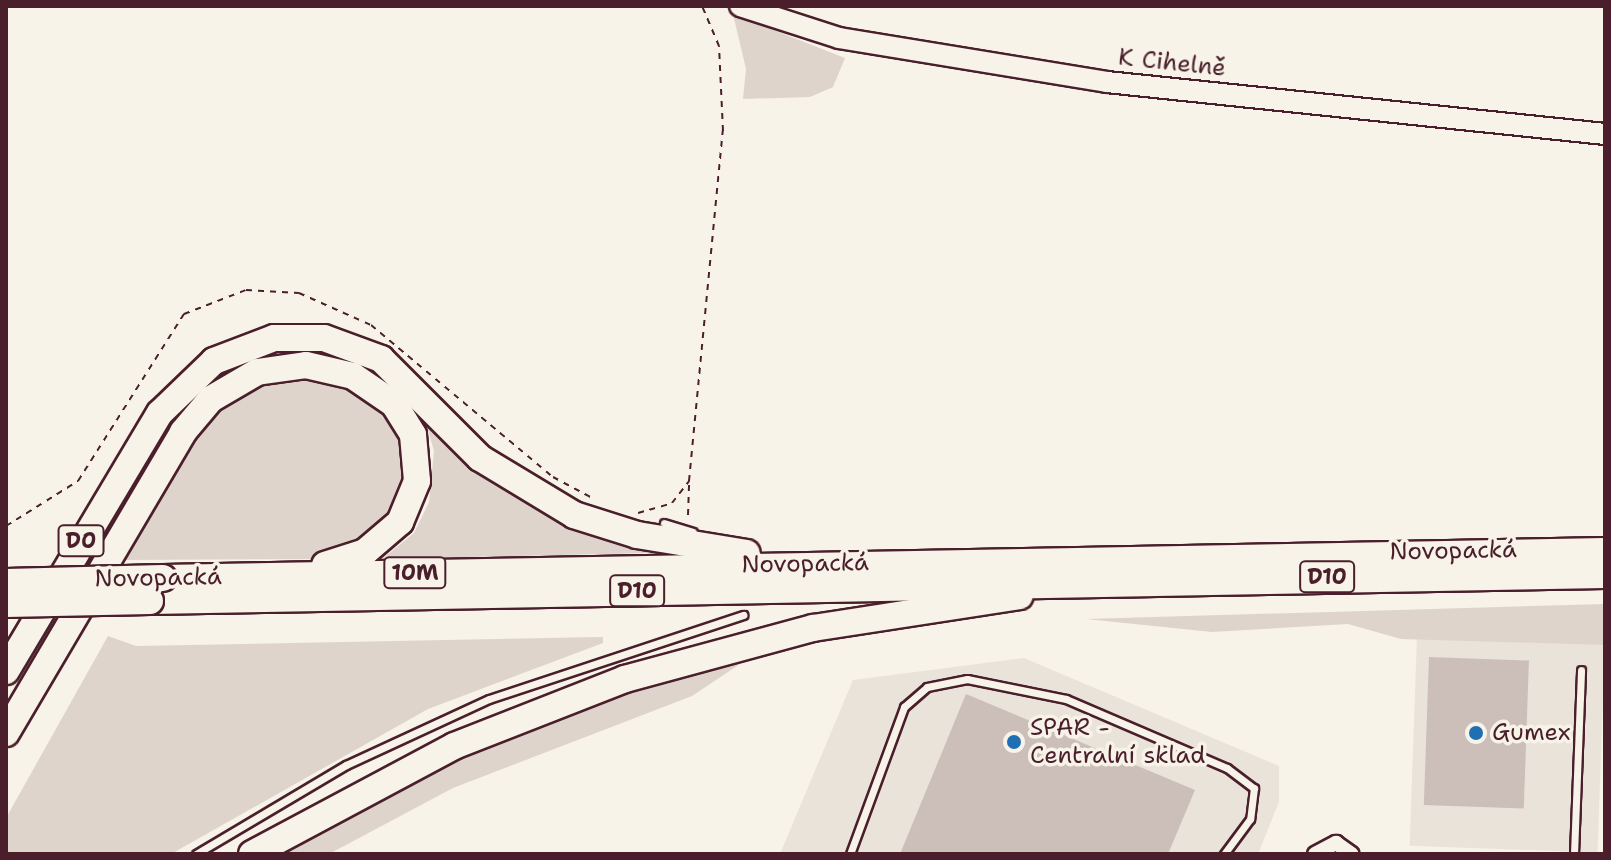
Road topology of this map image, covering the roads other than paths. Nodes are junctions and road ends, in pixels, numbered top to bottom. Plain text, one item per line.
1 (740, 6) edge
2 (1605, 134) edge
3 (664, 523) dead end
4 (722, 550) junction
5 (1605, 551) edge
6 (838, 564) junction
7 (1605, 575) edge
8 (271, 576) junction
9 (1123, 580) junction
10 (6, 582) edge
11 (157, 590) junction
12 (6, 604) edge
13 (743, 615) dead end
14 (1581, 670) dead end
15 (6, 671) edge
16 (6, 733) edge
17 (196, 854) edge
18 (252, 854) edge
19 (850, 854) edge
20 (1224, 854) edge
21 (1315, 854) edge
22 (1352, 854) edge
23 (1574, 854) edge

1 - 2 street, K Cihelně
3 - 4 lane
4 - 6 highway
4 - 15 highway, D0
5 - 6 highway, Novopacká / D10
6 - 8 highway, Novopacká / 10M
7 - 9 highway, Novopacká / D10
8 - 11 highway, Novopacká / 10M
8 - 16 highway
9 - 11 highway, Novopacká / D10
9 - 18 highway
10 - 11 highway, Novopacká / 10M, bridge
11 - 12 highway, Novopacká / D10, bridge
13 - 17 lane, D10
14 - 23 lane
19 - 20 lane
21 - 22 street

